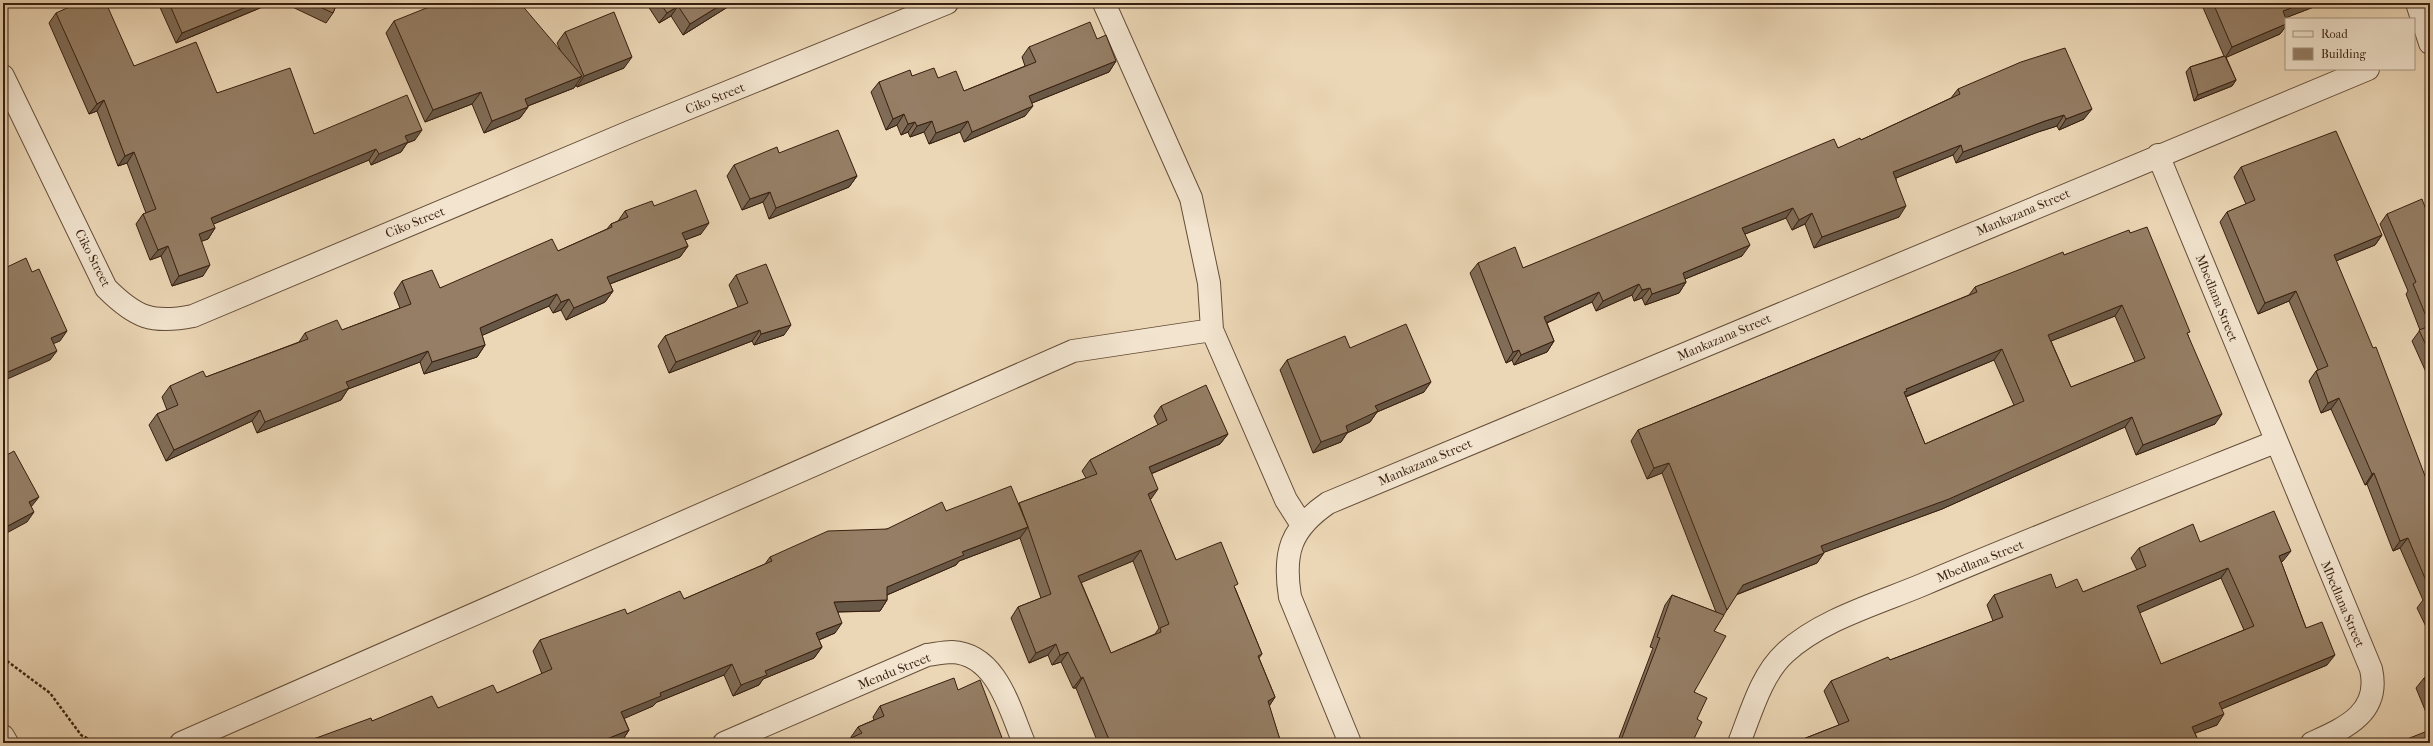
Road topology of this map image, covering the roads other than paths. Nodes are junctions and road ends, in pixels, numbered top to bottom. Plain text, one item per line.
1 (947, 3) edge
2 (1104, 3) edge
3 (2416, 3) edge
4 (2430, 43) edge
5 (2415, 50) edge
6 (2366, 70) edge
7 (3, 76) edge
8 (2158, 155) junction
9 (1212, 330) junction
10 (2275, 442) junction
11 (1302, 525) junction
12 (3, 736) edge
13 (6, 743) edge
14 (181, 743) edge
15 (724, 743) edge
16 (1024, 743) edge
17 (1350, 743) edge
18 (1739, 743) edge
19 (2312, 743) edge

1 - 7 street, Ciko Street
2 - 9 street
3 - 4 street
4 - 5 street
6 - 8 street, Mankazana Street
8 - 10 street, Mbedlana Street
8 - 11 street, Mankazana Street
9 - 11 street
9 - 14 street
10 - 18 street, Mbedlana Street
10 - 19 street, Mbedlana Street
11 - 17 street, Mankazana Street
12 - 13 street
15 - 16 street, Mendu Street

